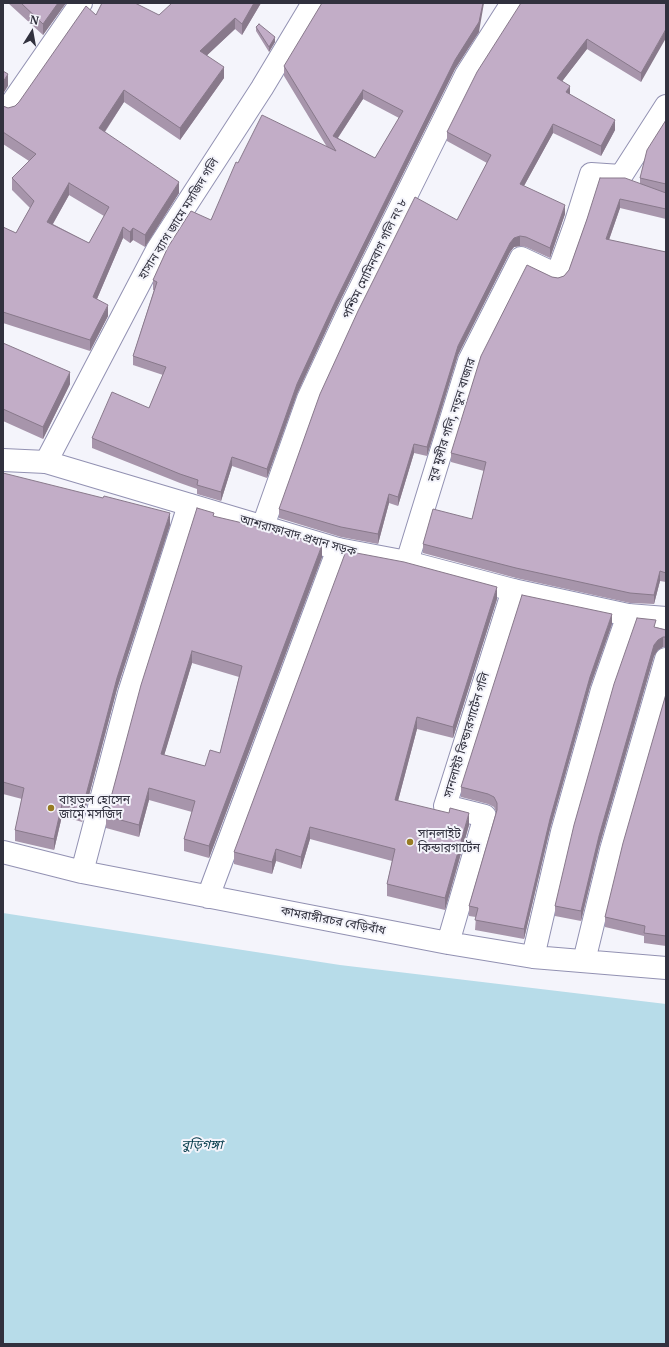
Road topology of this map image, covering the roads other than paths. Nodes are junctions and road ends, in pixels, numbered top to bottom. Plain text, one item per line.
1 (81, 3) edge
2 (313, 3) edge
3 (512, 3) edge
4 (666, 106) edge
5 (9, 107) edge
6 (3, 460) edge
7 (46, 462) junction
8 (189, 505) junction
9 (263, 526) junction
10 (338, 549) junction
11 (407, 562) junction
12 (513, 590) junction
13 (628, 615) junction
14 (666, 618) edge
15 (666, 659) edge
16 (3, 852) edge
17 (82, 872) junction
18 (208, 897) junction
19 (448, 943) junction
20 (534, 957) junction
21 (584, 961) junction
22 (666, 968) edge

1 - 5 street
2 - 7 street, হাসান ব্যাগ জামে মসজিদ গলি
3 - 9 street, পশ্চিম মোমিনবাগ গলি নং ৮
4 - 11 street, নূর মুন্সীর গলি, নতুন বাজার
6 - 7 street, আশরাফাবাদ প্রধান সড়ক
7 - 8 street, আশরাফাবাদ প্রধান সড়ক
8 - 9 street, আশরাফাবাদ প্রধান সড়ক
8 - 17 street
9 - 10 street, আশরাফাবাদ প্রধান সড়ক
10 - 11 street, আশরাফাবাদ প্রধান সড়ক
10 - 18 street
11 - 12 street, আশরাফাবাদ প্রধান সড়ক
12 - 13 street, আশরাফাবাদ প্রধান সড়ক
12 - 19 street, সানলাইট কিন্ডারগার্টেন গলি
13 - 14 street, আশরাফাবাদ প্রধান সড়ক
13 - 20 street
15 - 21 street
16 - 17 street, কামরাঙ্গীরচর বেড়িবাঁধ
17 - 18 street, কামরাঙ্গীরচর বেড়িবাঁধ
18 - 19 street, কামরাঙ্গীরচর বেড়িবাঁধ
19 - 20 street, কামরাঙ্গীরচর বেড়িবাঁধ
20 - 21 street, কামরাঙ্গীরচর বেড়িবাঁধ
21 - 22 street, কামরাঙ্গীরচর বেড়িবাঁধ

